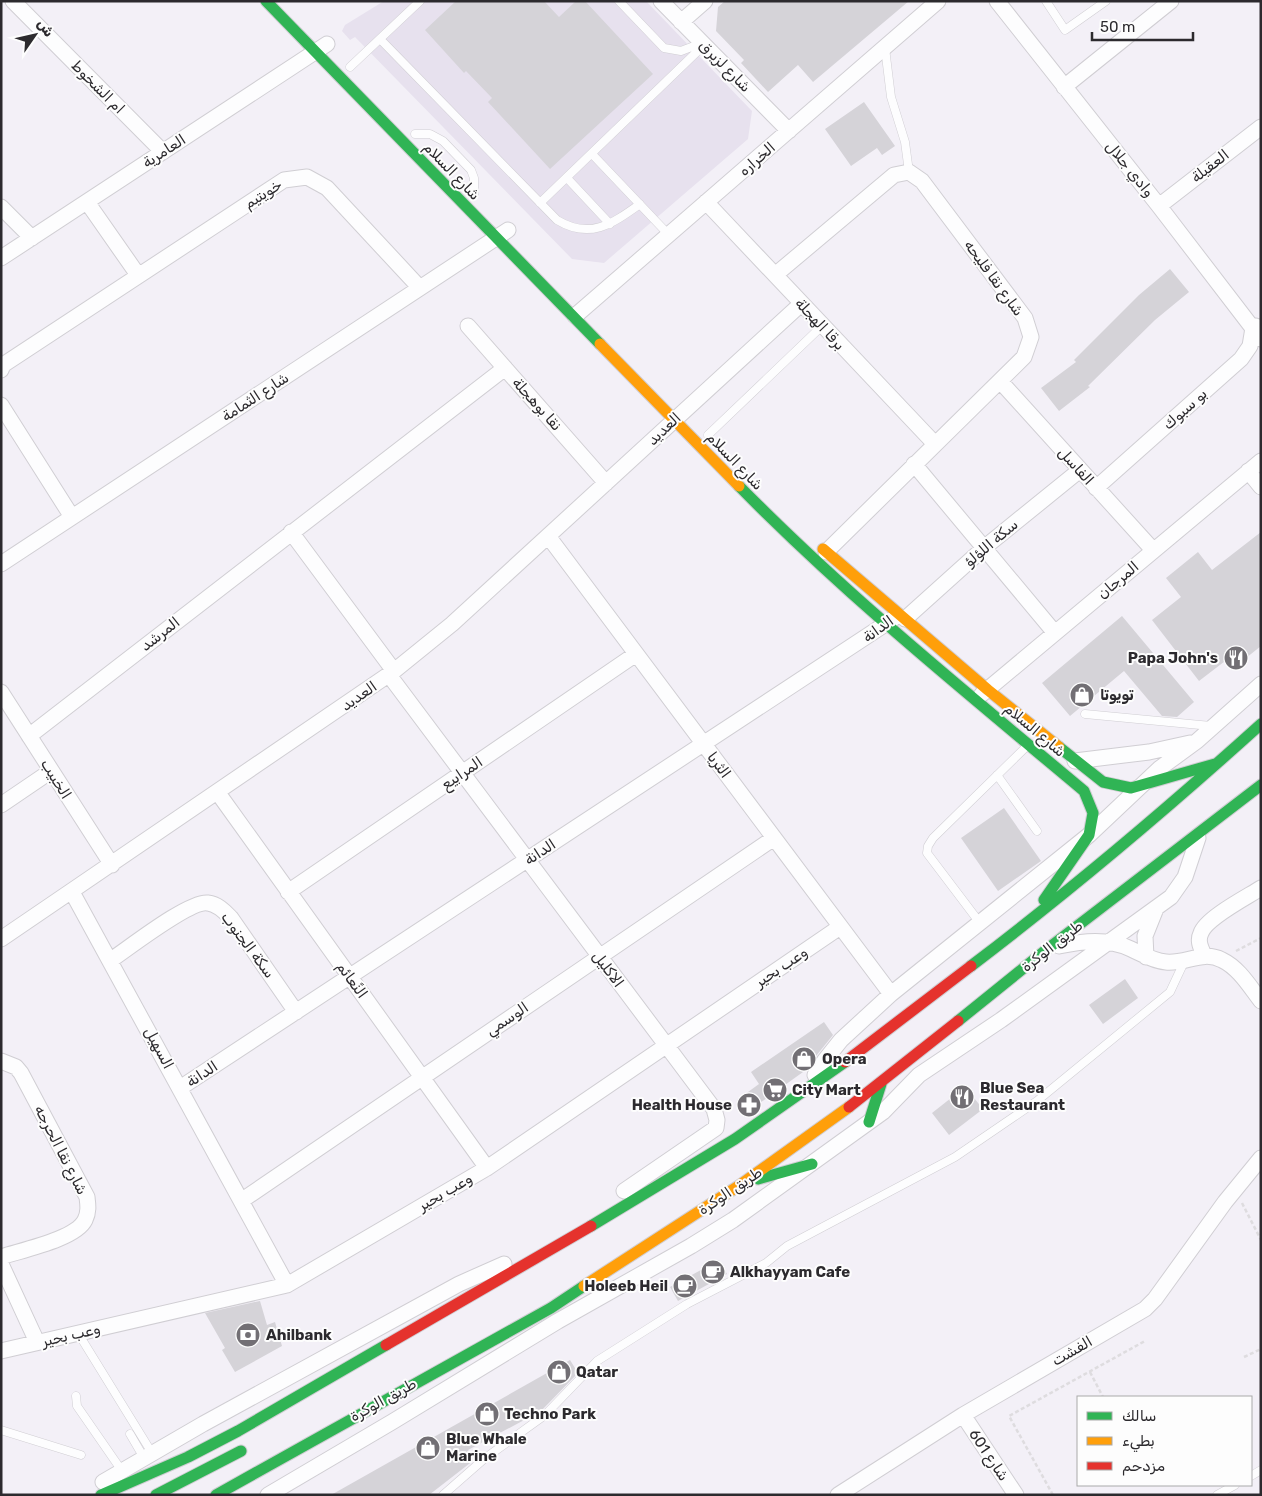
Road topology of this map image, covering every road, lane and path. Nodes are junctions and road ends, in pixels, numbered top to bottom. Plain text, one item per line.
1 (12, 1) edge
2 (266, 1) edge
3 (420, 1) edge
4 (620, 1) edge
5 (661, 1) edge
6 (705, 1) edge
7 (938, 1) edge
8 (997, 1) edge
9 (1046, 1) edge
10 (1171, 1) edge
11 (1103, 2) edge
12 (681, 22) junction
13 (380, 39) junction
14 (703, 44) junction
15 (323, 45) junction
16 (885, 48) junction
17 (350, 67) dead end
18 (1064, 87) junction
19 (1261, 127) edge
20 (411, 130) joint
21 (789, 131) junction
22 (428, 147) dead end
23 (163, 152) junction
24 (592, 154) junction
25 (909, 172) junction
26 (567, 178) junction
27 (461, 181) dead end
28 (477, 197) joint
29 (87, 202) junction
30 (706, 202) junction
31 (540, 203) junction
32 (640, 204) junction
33 (1159, 206) junction
34 (1, 207) edge
35 (497, 218) dead end
36 (610, 224) junction
37 (507, 235) junction
38 (669, 235) junction
39 (32, 238) junction
40 (1, 258) edge
41 (138, 275) junction
42 (775, 276) junction
43 (420, 288) junction
44 (801, 304) junction
45 (582, 309) junction
46 (468, 326) dead end
47 (822, 326) junction
48 (1258, 330) edge
49 (505, 368) junction
50 (1, 370) edge
51 (1000, 381) junction
52 (1, 405) edge
53 (682, 413) junction
54 (709, 435) dead end
55 (935, 444) junction
56 (1261, 461) edge
57 (914, 464) junction
58 (1080, 470) junction
59 (1248, 471) junction
60 (606, 482) junction
61 (1261, 486) edge
62 (1096, 488) junction
63 (72, 517) junction
64 (291, 532) junction
65 (548, 536) junction
66 (812, 538) dead end
67 (985, 547) junction
68 (1153, 550) junction
69 (826, 552) junction
70 (1, 564) edge
71 (902, 616) junction
72 (886, 625) junction
73 (1055, 633) junction
74 (636, 654) junction
75 (391, 673) junction
76 (1261, 684) edge
77 (988, 690) junction
78 (1, 692) edge
79 (975, 699) junction
80 (1084, 714) dead end
81 (1261, 724) edge
82 (1213, 726) junction
83 (30, 736) junction
84 (1197, 741) junction
85 (1028, 744) junction
86 (704, 745) junction
87 (1075, 761) junction
88 (1218, 763) junction
89 (52, 771) junction
90 (462, 773) junction
91 (997, 775) junction
92 (1261, 785) edge
93 (1140, 786) junction
94 (218, 793) junction
95 (1, 805) edge
96 (1204, 828) junction
97 (1037, 831) dead end
98 (1089, 835) junction
99 (774, 838) junction
100 (527, 861) junction
101 (112, 865) junction
102 (1261, 888) edge
103 (72, 892) junction
104 (288, 892) junction
105 (1158, 907) junction
106 (980, 923) junction
107 (840, 927) junction
108 (1012, 935) junction
109 (1261, 938) edge
110 (1, 939) edge
111 (1111, 942) junction
112 (1046, 950) junction
113 (1204, 955) junction
114 (599, 957) junction
115 (1146, 957) junction
116 (1221, 959) junction
117 (111, 960) junction
118 (1185, 960) junction
119 (350, 977) junction
120 (890, 994) junction
121 (1261, 1002) edge
122 (296, 1012) junction
123 (665, 1046) junction
124 (1, 1061) edge
125 (422, 1078) junction
126 (881, 1084) junction
127 (180, 1088) junction
128 (807, 1090) junction
129 (869, 1122) junction
130 (1261, 1158) edge
131 (812, 1164) junction
132 (487, 1168) junction
133 (648, 1175) junction
134 (672, 1176) junction
135 (740, 1184) junction
136 (1240, 1200) dead end
137 (241, 1201) junction
138 (1261, 1240) edge
139 (1, 1257) edge
140 (1, 1264) edge
141 (287, 1285) junction
142 (78, 1333) junction
143 (1145, 1341) dead end
144 (37, 1342) junction
145 (1261, 1349) edge
146 (1, 1351) edge
147 (1244, 1357) dead end
148 (1090, 1372) junction
149 (306, 1391) junction
150 (76, 1396) dead end
151 (1103, 1396) edge
152 (963, 1415) junction
153 (277, 1422) dead end
154 (1, 1430) edge
155 (130, 1434) dead end
156 (253, 1443) dead end
157 (81, 1455) dead end
158 (148, 1456) junction
159 (122, 1471) junction
160 (1233, 1486) edge
161 (92, 1495) edge
162 (101, 1495) edge
163 (156, 1495) edge
164 (216, 1495) edge
165 (268, 1495) edge
166 (443, 1495) edge
167 (838, 1495) edge
168 (1016, 1495) edge
169 (1053, 1495) edge
170 (1217, 1495) edge

1 - 23 street, ام الشخوط
2 - 15 main road, شارع السلام
3 - 13 lane
4 - 14 lane
5 - 12 street, شارع لزيرق
6 - 12 street
7 - 16 street, الخراره
8 - 18 street, وادي جلال
9 - 11 lane
10 - 18 street
12 - 14 street, شارع لزيرق
13 - 17 lane
13 - 31 lane
14 - 21 street, شارع لزيرق
14 - 24 lane
15 - 23 street, العامرية
15 - 37 main road, شارع السلام
16 - 21 street, الخراره
16 - 25 lane
18 - 33 street, وادي جلال
19 - 33 street, العقيلة
20 - 22 main road, شارع السلام
20 - 28 lane
21 - 30 street, الخراره
23 - 29 street, العامرية
24 - 26 lane
24 - 32 lane
25 - 42 street
25 - 51 street, شارع نقا فليحه
26 - 31 lane
26 - 36 lane
27 - 28 main road, شارع السلام
29 - 39 street, العامرية
29 - 41 street
30 - 38 street, الخراره
30 - 42 street, برقا الهجلة
31 - 36 lane
32 - 36 lane
32 - 38 lane
33 - 48 street, وادي جلال
34 - 39 street
35 - 37 main road, شارع السلام
37 - 43 street, شارع الثمامة
37 - 45 main road, شارع السلام
38 - 45 street, الخراره
39 - 40 street, العامرية
41 - 43 street, خويتيم
41 - 50 street, خويتيم
42 - 44 street, برقا الهجلة
43 - 63 street, شارع الثمامة
44 - 47 street, برقا الهجلة
44 - 53 street, العديد
45 - 53 main road, شارع السلام
46 - 49 street, نقا بوهجلة
47 - 54 lane
47 - 55 street, برقا الهجلة
48 - 62 street, بو سبوك
49 - 60 street, نقا بوهجلة
49 - 64 street, المرشد
51 - 55 street, شارع نقا فليحه
51 - 58 street, الفاسل
52 - 63 street
53 - 60 street, العديد
53 - 72 main road, شارع السلام
55 - 57 street, شارع نقا فليحه
56 - 59 street, المرجان
57 - 67 street
57 - 69 street, شارع نقا فليحه
58 - 62 street, الفاسل
58 - 67 street, سكة اللؤلؤ
59 - 61 street
59 - 68 street, المرجان
60 - 65 street, العديد
62 - 68 street, الفاسل
63 - 70 street, شارع الثمامة
64 - 75 street
64 - 83 street, المرشد
65 - 74 street, الثريا
65 - 75 street, العديد
66 - 69 main road, شارع السلام
67 - 71 street, سكة اللؤلؤ
67 - 73 street
68 - 73 street, المرجان
69 - 71 main road, شارع السلام
71 - 72 street, الدانة
71 - 77 main road, شارع السلام
72 - 79 main road, شارع السلام
72 - 86 street, الدانة
73 - 77 street, المرجان
74 - 86 street, الثريا
74 - 90 street, المرابيع
75 - 90 street, الاكليل
75 - 94 street, العديد
76 - 82 street
77 - 79 street, المرجان
77 - 87 main road, شارع السلام
78 - 83 street, الخبيب
79 - 85 main road, شارع السلام
80 - 82 lane
81 - 88 main road
82 - 84 street
83 - 89 street, الخبيب
84 - 87 street
84 - 93 street
85 - 91 lane
85 - 98 main road, شارع السلام
86 - 99 street, الثريا
86 - 100 street, الدانة
87 - 93 main road, شارع السلام
88 - 93 main road, شارع السلام
88 - 108 main road
89 - 95 street
89 - 101 street, الخبيب
90 - 100 street, الاكليل
90 - 104 street, المرابيع
91 - 97 lane
91 - 106 lane
92 - 96 main road, طريق الوكرة
93 - 98 street
94 - 101 street, العديد
94 - 104 street, النًعائم
96 - 105 street, طريق الوكرة
96 - 112 main road, طريق الوكرة
98 - 106 street
98 - 108 main road, شارع السلام
99 - 107 street, الثريا
99 - 114 street, الوسمي
100 - 114 street, الاكليل
100 - 119 street, الدانة
101 - 103 street, العديد
102 - 113 street
103 - 110 street, العديد
103 - 117 street, السهيل
104 - 119 street, النًعائم
105 - 111 street, طريق الوكرة
105 - 115 street
106 - 120 street
107 - 120 street, الثريا
107 - 123 street, وعب بحير
108 - 128 main road
109 - 116 path
111 - 112 street
111 - 115 street
111 - 129 street, طريق الوكرة
112 - 126 main road, طريق الوكرة
113 - 116 street
113 - 118 street
114 - 123 street, الاكليل
114 - 125 street, الوسمي
115 - 118 street
116 - 121 street
117 - 122 street, سكة الجنوب
117 - 127 street, السهيل
118 - 166 lane
119 - 122 street, الدانة
119 - 125 street, النًعائم
120 - 128 street
122 - 127 street, الدانة
123 - 132 street, وعب بحير
123 - 133 street, الاكليل
124 - 139 street, شارع نقا الحرجه
125 - 132 street, النًعائم
125 - 137 street, الوسمي
126 - 129 main road
126 - 135 main road, طريق الوكرة
127 - 137 street, السهيل
128 - 134 main road
129 - 131 street, طريق الوكرة
130 - 152 street, الفشت
131 - 135 main road
131 - 165 street, طريق الوكرة
132 - 141 street, وعب بحير
133 - 134 main road
133 - 158 street, الاكليل
134 - 149 main road
135 - 164 main road, طريق الوكرة
136 - 138 path
137 - 141 street, السهيل
140 - 144 street
141 - 142 street, وعب بحير
142 - 144 street, وعب بحير
142 - 158 lane
143 - 148 path
144 - 146 street, وعب بحير
145 - 147 path
148 - 151 path
148 - 169 path
149 - 153 main road
149 - 162 main road
150 - 159 lane
152 - 167 street, الفشت
152 - 168 street, شارع 601
154 - 157 lane
155 - 158 lane
156 - 163 main road
158 - 159 street
159 - 161 street
160 - 170 lane

